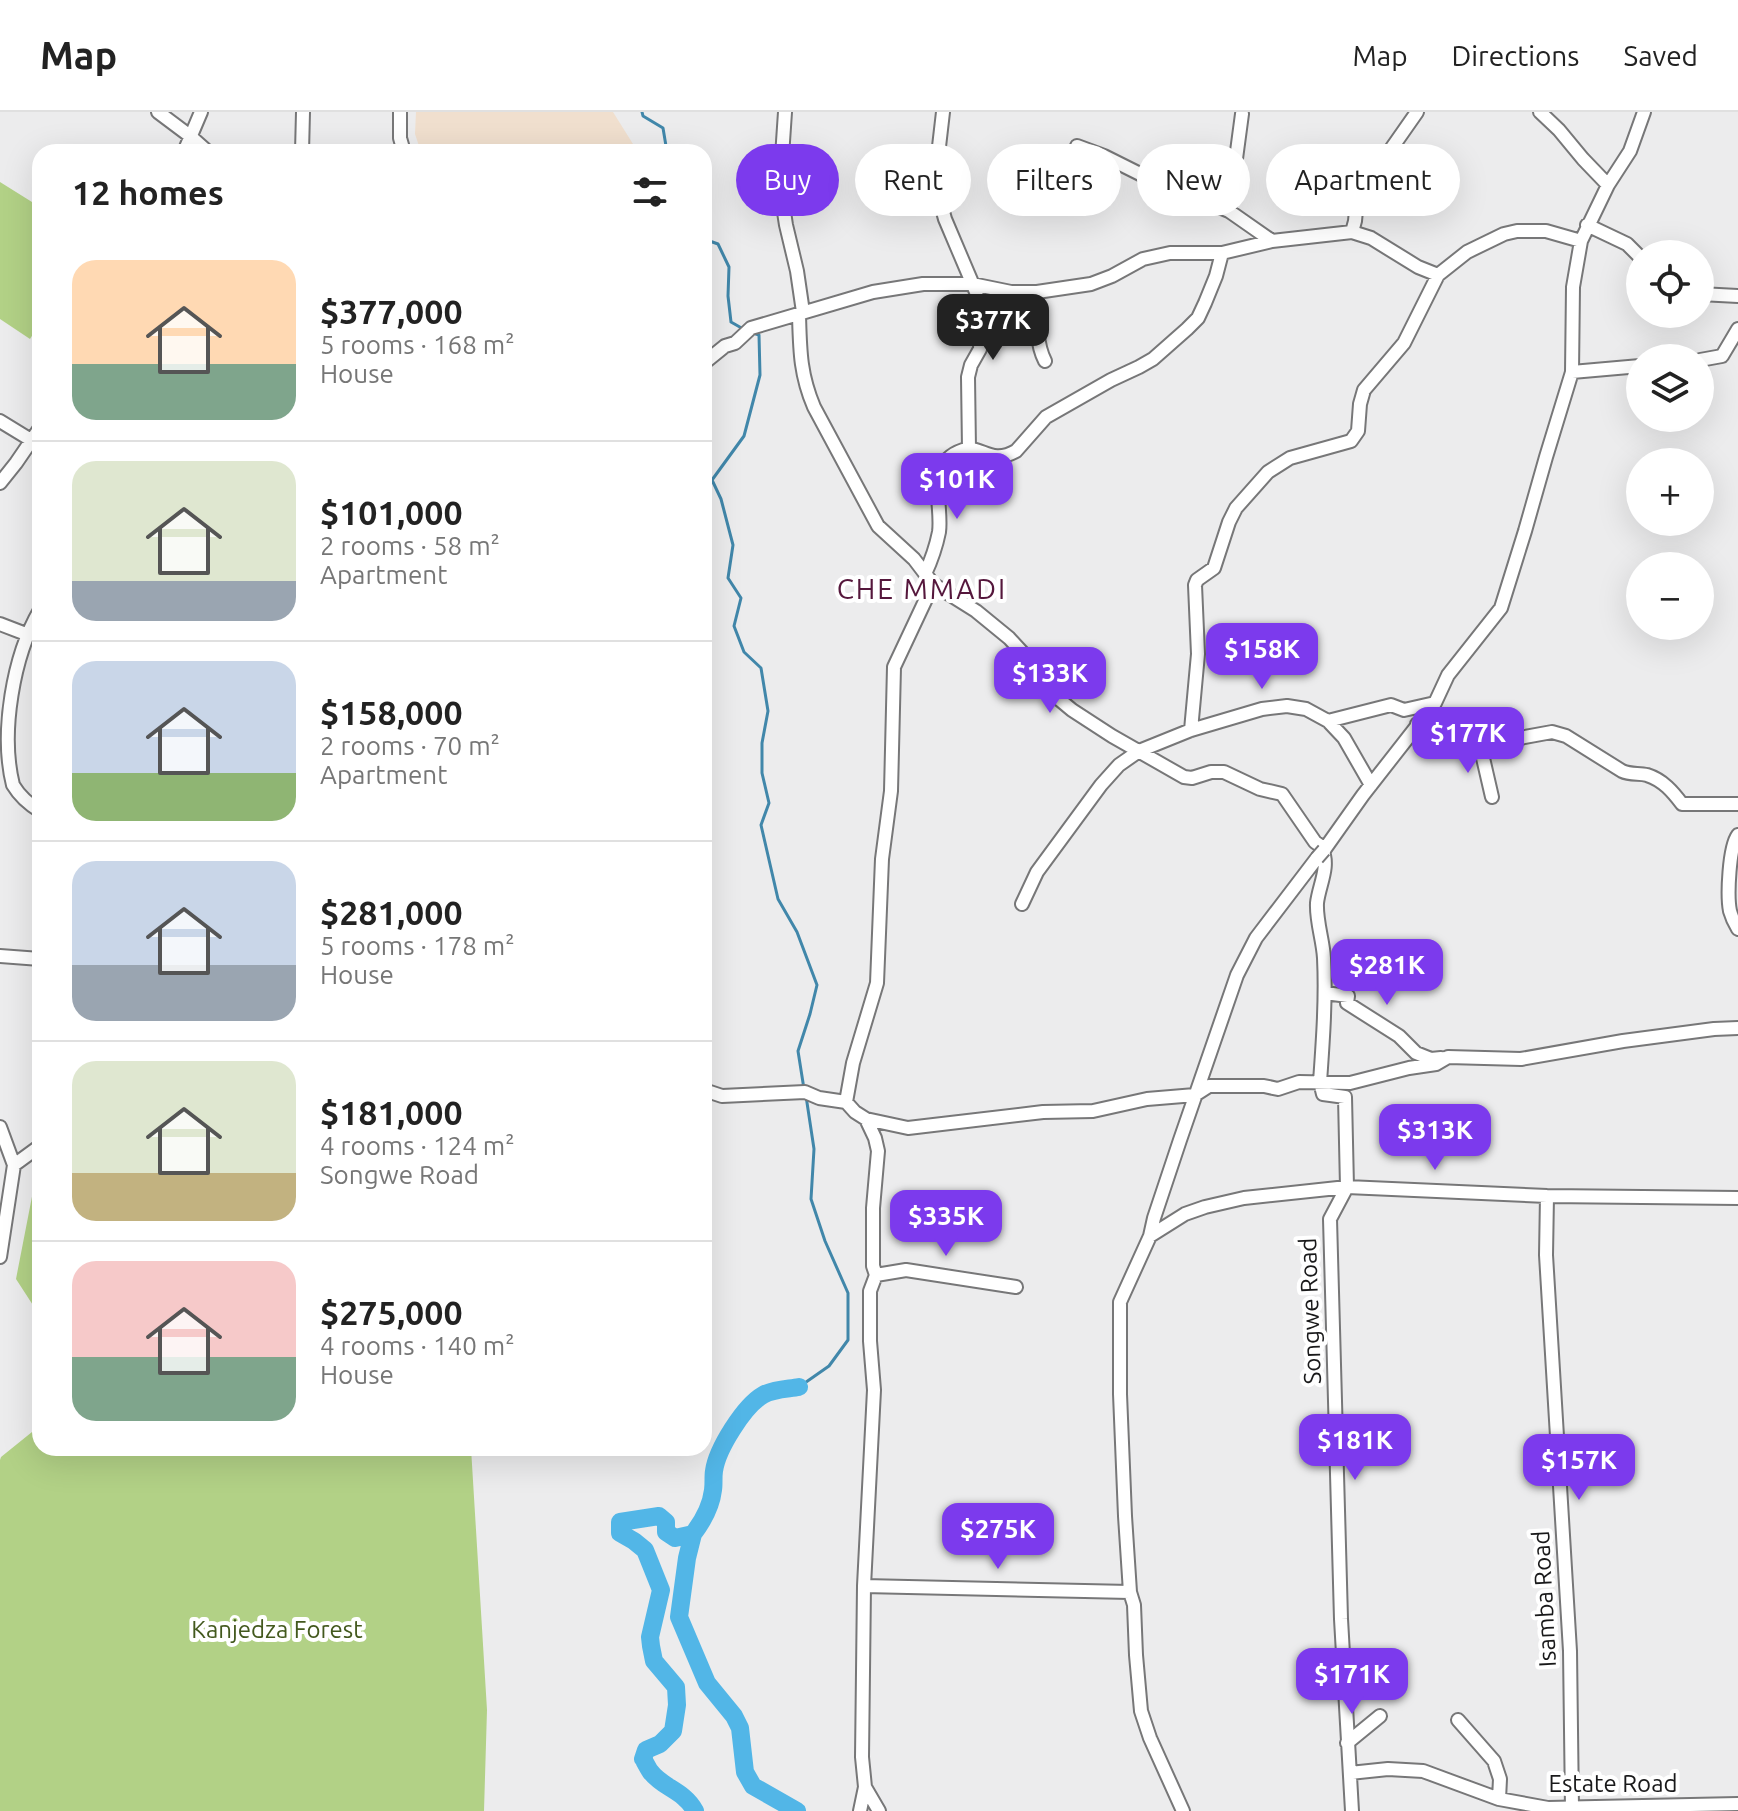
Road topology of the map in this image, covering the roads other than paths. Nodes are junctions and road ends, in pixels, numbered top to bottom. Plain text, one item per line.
1 (158, 112) edge
2 (201, 112) edge
3 (303, 112) edge
4 (400, 112) edge
5 (785, 112) edge
6 (943, 112) edge
7 (1417, 112) edge
8 (1540, 112) edge
9 (1644, 112) edge
10 (1242, 114) dead end
11 (190, 136) junction
12 (187, 144) edge
13 (199, 144) edge
14 (302, 144) edge
15 (402, 144) edge
16 (1238, 144) edge
17 (1608, 185) junction
18 (1236, 216) edge
19 (1587, 225) junction
20 (1352, 232) junction
21 (1272, 241) junction
22 (1581, 241) junction
23 (1626, 244) edge
24 (1222, 253) junction
25 (1438, 275) junction
26 (972, 284) junction
27 (1037, 292) junction
28 (1714, 295) edge
29 (1738, 296) edge
30 (801, 314) junction
31 (1738, 329) edge
32 (712, 357) edge
33 (1714, 357) edge
34 (1045, 361) dead end
35 (1626, 367) edge
36 (1572, 372) junction
37 (0, 421) edge
38 (31, 440) joint
39 (969, 449) junction
40 (0, 483) edge
41 (929, 579) junction
42 (0, 624) edge
43 (32, 624) edge
44 (26, 634) junction
45 (4, 680) edge
46 (1435, 703) junction
47 (1328, 721) junction
48 (1417, 724) junction
49 (1191, 730) junction
50 (1480, 745) junction
51 (1139, 751) junction
52 (1371, 785) junction
53 (1492, 797) dead end
54 (32, 804) edge
55 (1738, 804) edge
56 (1738, 835) edge
57 (1322, 852) junction
58 (1022, 904) dead end
59 (1738, 929) edge
60 (0, 956) edge
61 (32, 958) edge
62 (1325, 993) junction
63 (1738, 1028) edge
64 (1448, 1057) junction
65 (1320, 1082) junction
66 (712, 1093) edge
67 (1195, 1095) junction
68 (846, 1102) junction
69 (866, 1119) junction
70 (0, 1127) edge
71 (32, 1152) edge
72 (14, 1165) junction
73 (1347, 1187) junction
74 (1547, 1196) junction
75 (1738, 1198) edge
76 (1150, 1236) junction
77 (0, 1257) edge
78 (876, 1275) junction
79 (1016, 1287) dead end
80 (864, 1586) junction
81 (1130, 1592) junction
82 (1380, 1716) dead end
83 (1458, 1720) dead end
84 (1347, 1743) junction
85 (1350, 1773) junction
86 (865, 1787) junction
87 (1499, 1799) junction
88 (1738, 1804) edge
89 (1572, 1808) junction
90 (860, 1811) edge
91 (879, 1811) edge
92 (1183, 1811) edge
93 (1352, 1811) edge

1 - 11 street
2 - 11 street
3 - 14 street
4 - 15 street
5 - 30 street
6 - 26 street
7 - 20 street
8 - 17 street
9 - 17 street
10 - 16 street
11 - 12 street
11 - 13 street
17 - 19 street
18 - 21 street
19 - 22 street
19 - 23 street
20 - 21 street
20 - 25 street
21 - 24 street
22 - 25 street
22 - 36 street
24 - 27 street
24 - 39 street
25 - 49 street
26 - 27 street
26 - 30 street
26 - 39 street
27 - 34 street
28 - 29 street
30 - 32 street
30 - 41 street
31 - 33 street
35 - 36 street
36 - 46 street
37 - 38 street
38 - 40 street
39 - 41 street
41 - 51 street
41 - 68 street
42 - 44 street
43 - 44 street
44 - 45 street
45 - 54 street
46 - 47 street
46 - 48 street
47 - 49 street
47 - 52 street
48 - 50 street
48 - 52 street
49 - 51 street
50 - 53 street
50 - 55 street
51 - 57 street
51 - 58 street
52 - 57 street
56 - 59 street
57 - 62 street
57 - 67 street
60 - 61 street
62 - 64 street
62 - 65 street
63 - 64 street
64 - 65 street
65 - 67 street
65 - 73 street
66 - 68 street
67 - 69 street
67 - 76 street
68 - 69 street
69 - 78 street
70 - 72 street
71 - 72 street
72 - 77 street
73 - 74 street
73 - 76 street
73 - 84 street, Songwe Road
74 - 75 street
74 - 89 street, Isamba Road
76 - 81 street
78 - 79 street
78 - 80 street
80 - 81 street
80 - 86 street
81 - 92 street
82 - 84 street
83 - 87 street
84 - 85 street, Songwe Road
85 - 87 street, Estate Road
85 - 93 street, Songwe Road
86 - 90 street
86 - 91 street
87 - 89 street, Estate Road
88 - 89 street, Estate Road

